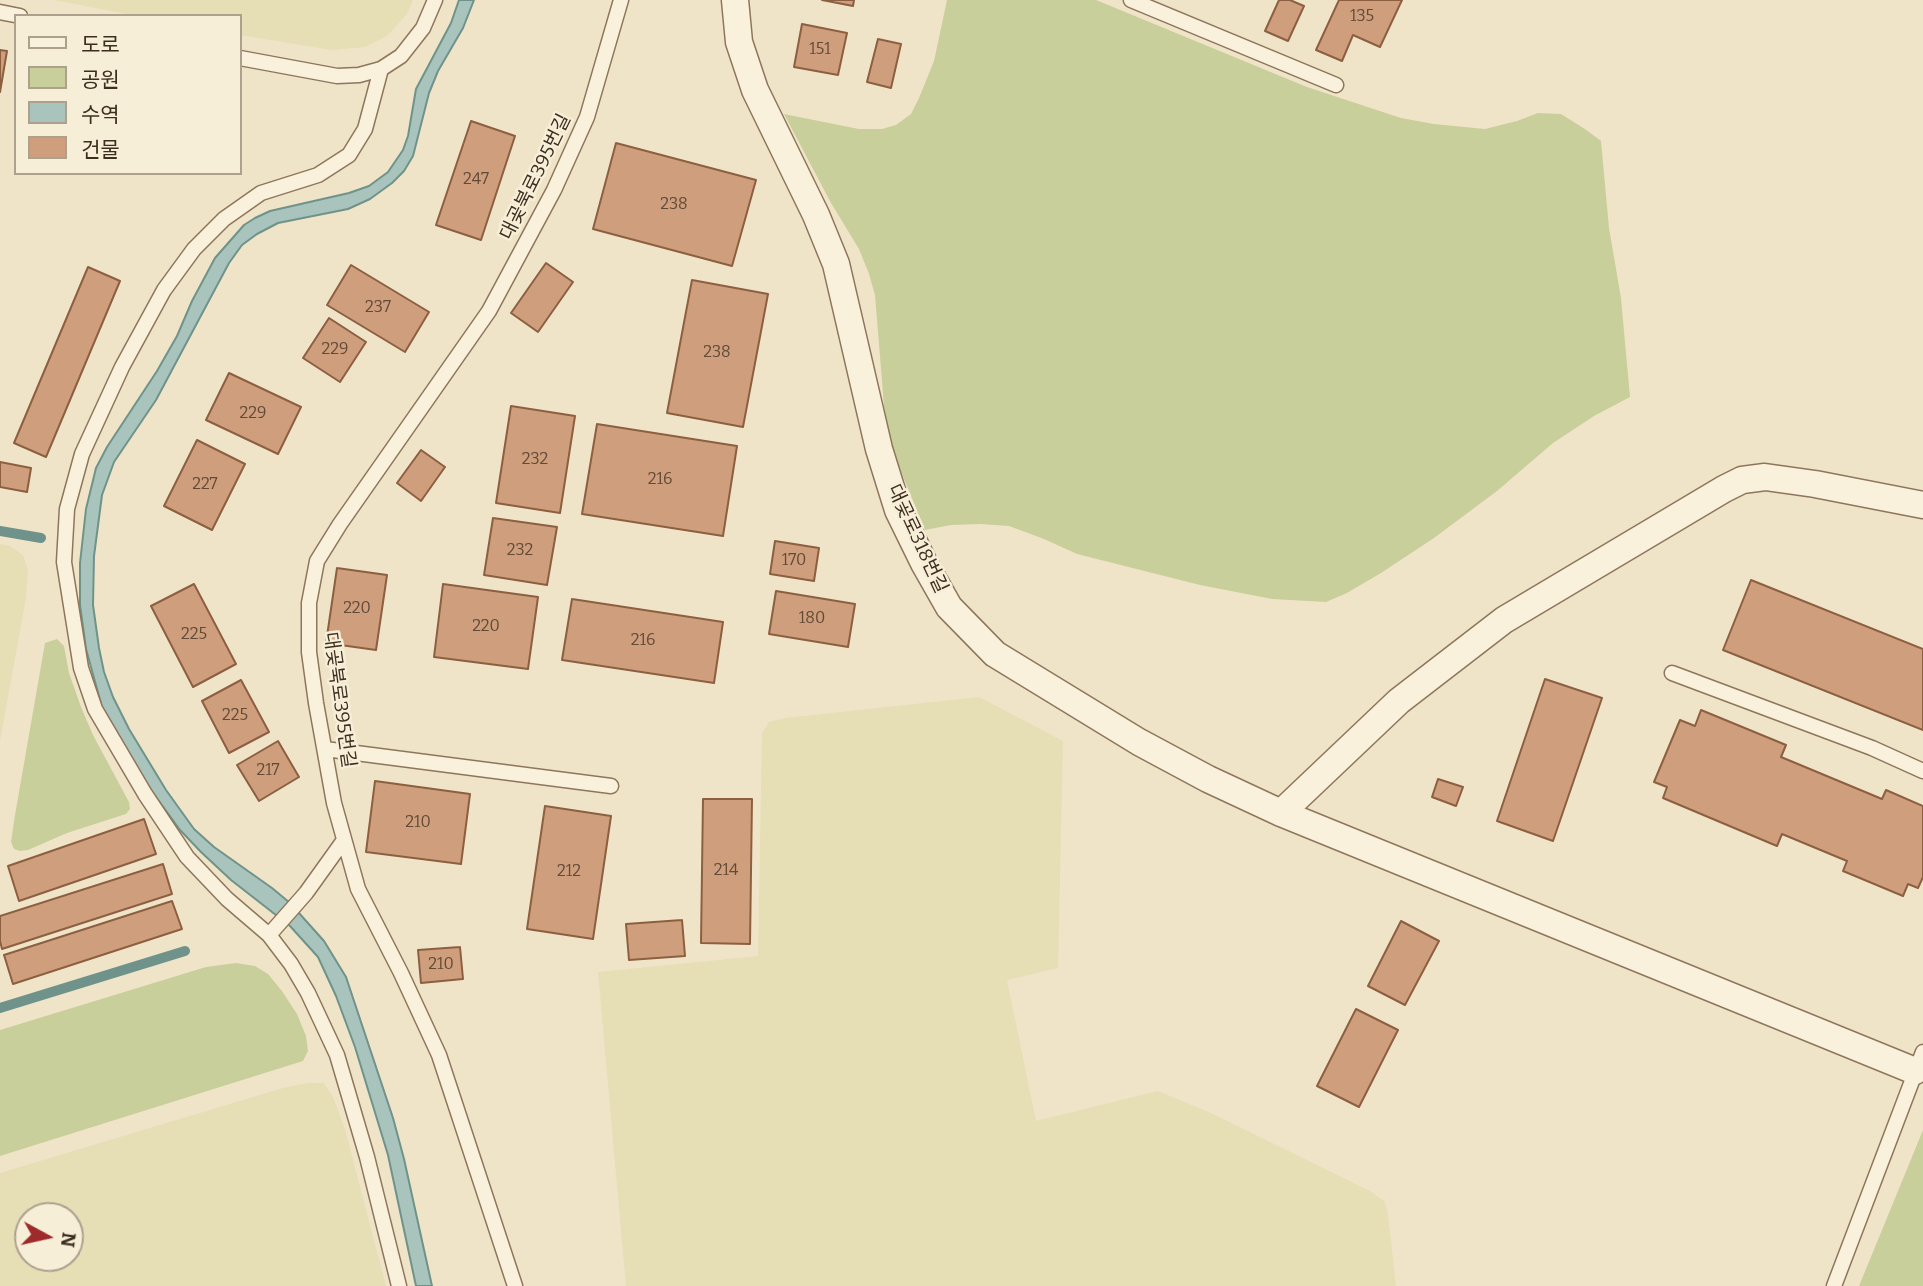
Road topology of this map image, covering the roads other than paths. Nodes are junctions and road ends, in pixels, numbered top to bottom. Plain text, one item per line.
1 (435, 0) edge
2 (621, 0) edge
3 (735, 0) edge
4 (1131, 0) edge
5 (242, 58) edge
6 (381, 69) junction
7 (1336, 85) dead end
8 (1923, 505) edge
9 (1671, 673) dead end
10 (325, 749) junction
11 (1923, 771) edge
12 (611, 786) dead end
13 (1281, 813) junction
14 (344, 840) junction
15 (274, 929) junction
16 (1920, 1066) edge
17 (399, 1286) edge
18 (515, 1286) edge
19 (1833, 1286) edge

1 - 6 lane
2 - 10 lane, 대곶북로395번길
3 - 13 street, 대곶로318번길
4 - 7 lane
5 - 6 lane
6 - 15 lane
8 - 13 street
9 - 11 lane
10 - 12 lane
10 - 14 lane, 대곶북로395번길
13 - 16 street, 대곶로318번길
14 - 15 lane
14 - 18 lane, 대곶북로395번길
15 - 17 lane
16 - 19 lane

